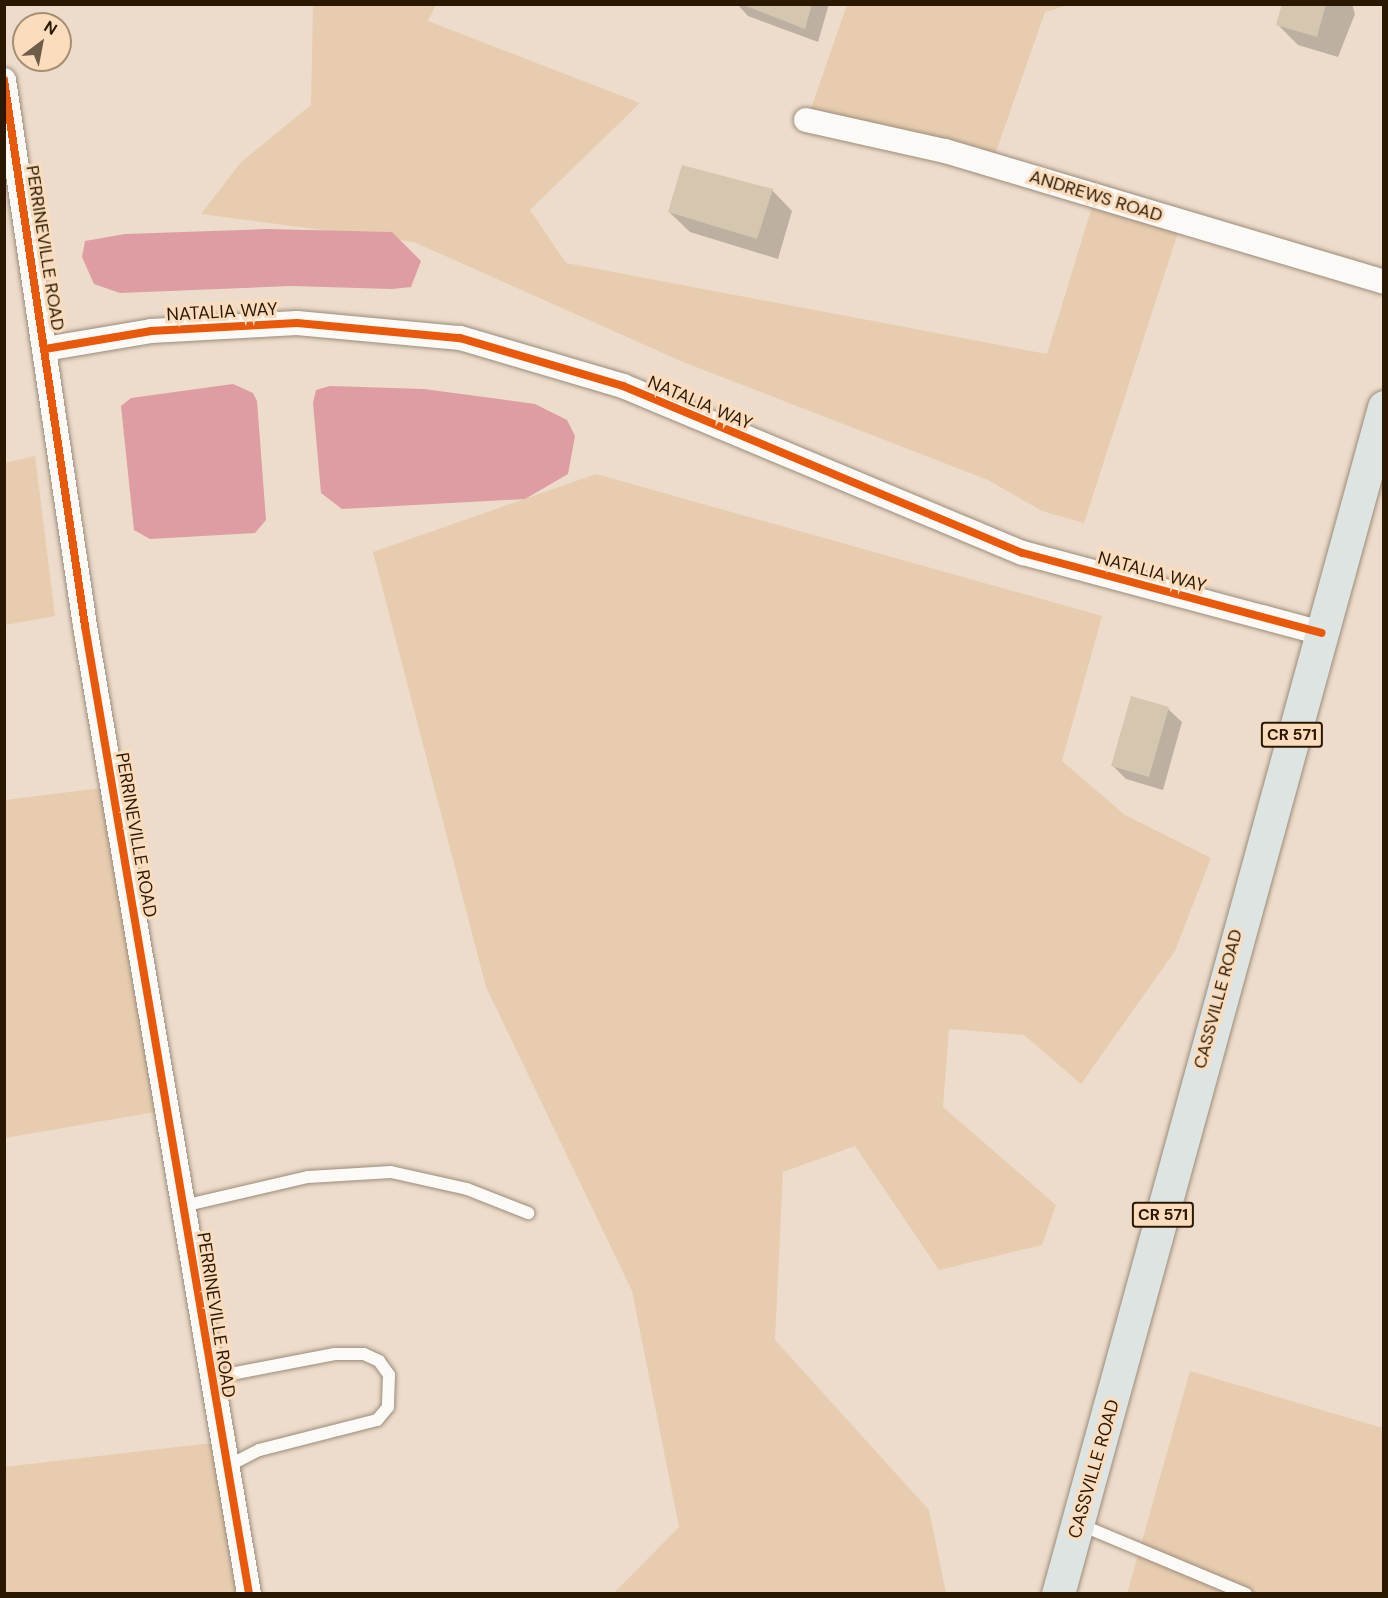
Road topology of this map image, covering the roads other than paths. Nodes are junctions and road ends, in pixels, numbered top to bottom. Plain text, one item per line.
1 (4, 80) edge
2 (806, 120) dead end
3 (1383, 282) edge
4 (45, 349) junction
5 (1383, 407) edge
6 (1321, 633) junction
7 (183, 1206) junction
8 (528, 1213) dead end
9 (210, 1378) junction
10 (226, 1467) junction
11 (1078, 1523) junction
12 (249, 1593) edge
13 (1058, 1593) edge
14 (1246, 1593) edge

1 - 4 street, PERRINEVILLE ROAD
2 - 3 street, ANDREWS ROAD
4 - 6 street, NATALIA WAY
4 - 7 street, PERRINEVILLE ROAD
5 - 6 main road, CASSVILLE ROAD / CR 571
6 - 11 main road, CASSVILLE ROAD / CR 571
7 - 8 lane
7 - 9 street, PERRINEVILLE ROAD
9 - 10 street, PERRINEVILLE ROAD
9 - 10 lane
10 - 12 street, PERRINEVILLE ROAD
11 - 13 main road, CASSVILLE ROAD / CR 571
11 - 14 lane

